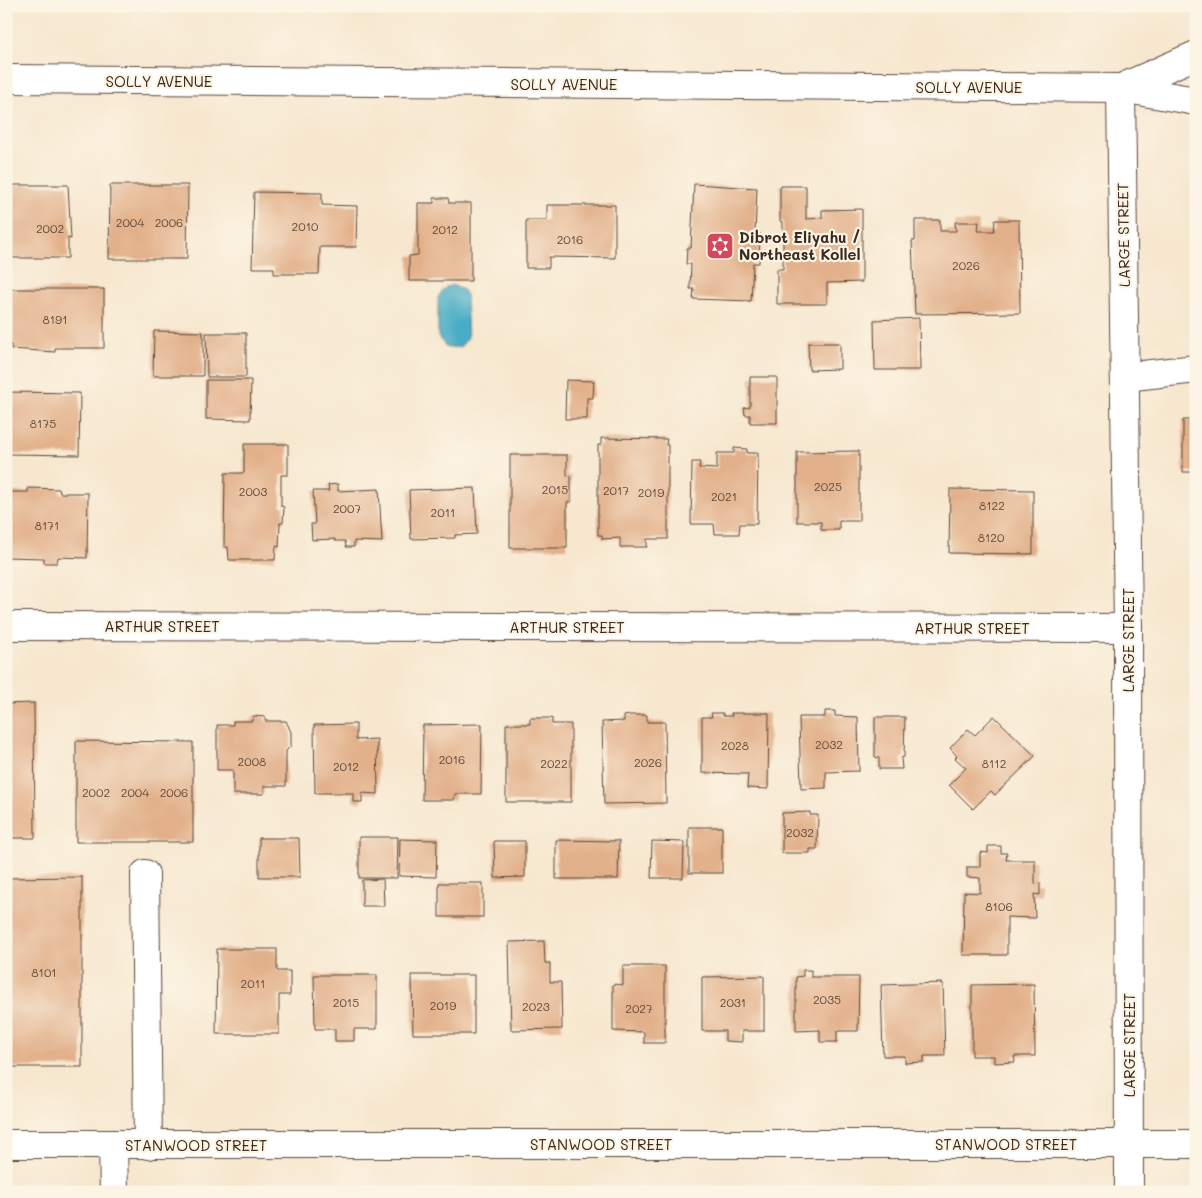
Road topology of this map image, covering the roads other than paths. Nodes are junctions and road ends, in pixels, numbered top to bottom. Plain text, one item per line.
1 (1196, 55) edge
2 (6, 79) edge
3 (1121, 88) junction
4 (1196, 101) edge
5 (1196, 369) edge
6 (1125, 377) junction
7 (6, 626) edge
8 (1128, 628) junction
9 (145, 874) dead end
10 (6, 1144) edge
11 (1129, 1144) junction
12 (1196, 1144) edge
13 (113, 1145) junction
14 (148, 1145) junction
15 (114, 1192) edge
16 (1129, 1192) edge

1 - 3 street, SOLLY AVENUE
2 - 3 street, SOLLY AVENUE
3 - 4 street, SOLLY AVENUE
3 - 6 street, LARGE STREET
5 - 6 street
6 - 8 street, LARGE STREET
7 - 8 street, ARTHUR STREET
8 - 11 street, LARGE STREET
9 - 14 street
10 - 13 street, STANWOOD STREET
11 - 12 street, STANWOOD STREET
11 - 14 street, STANWOOD STREET
11 - 16 street, LARGE STREET
13 - 14 street, STANWOOD STREET
13 - 15 street

